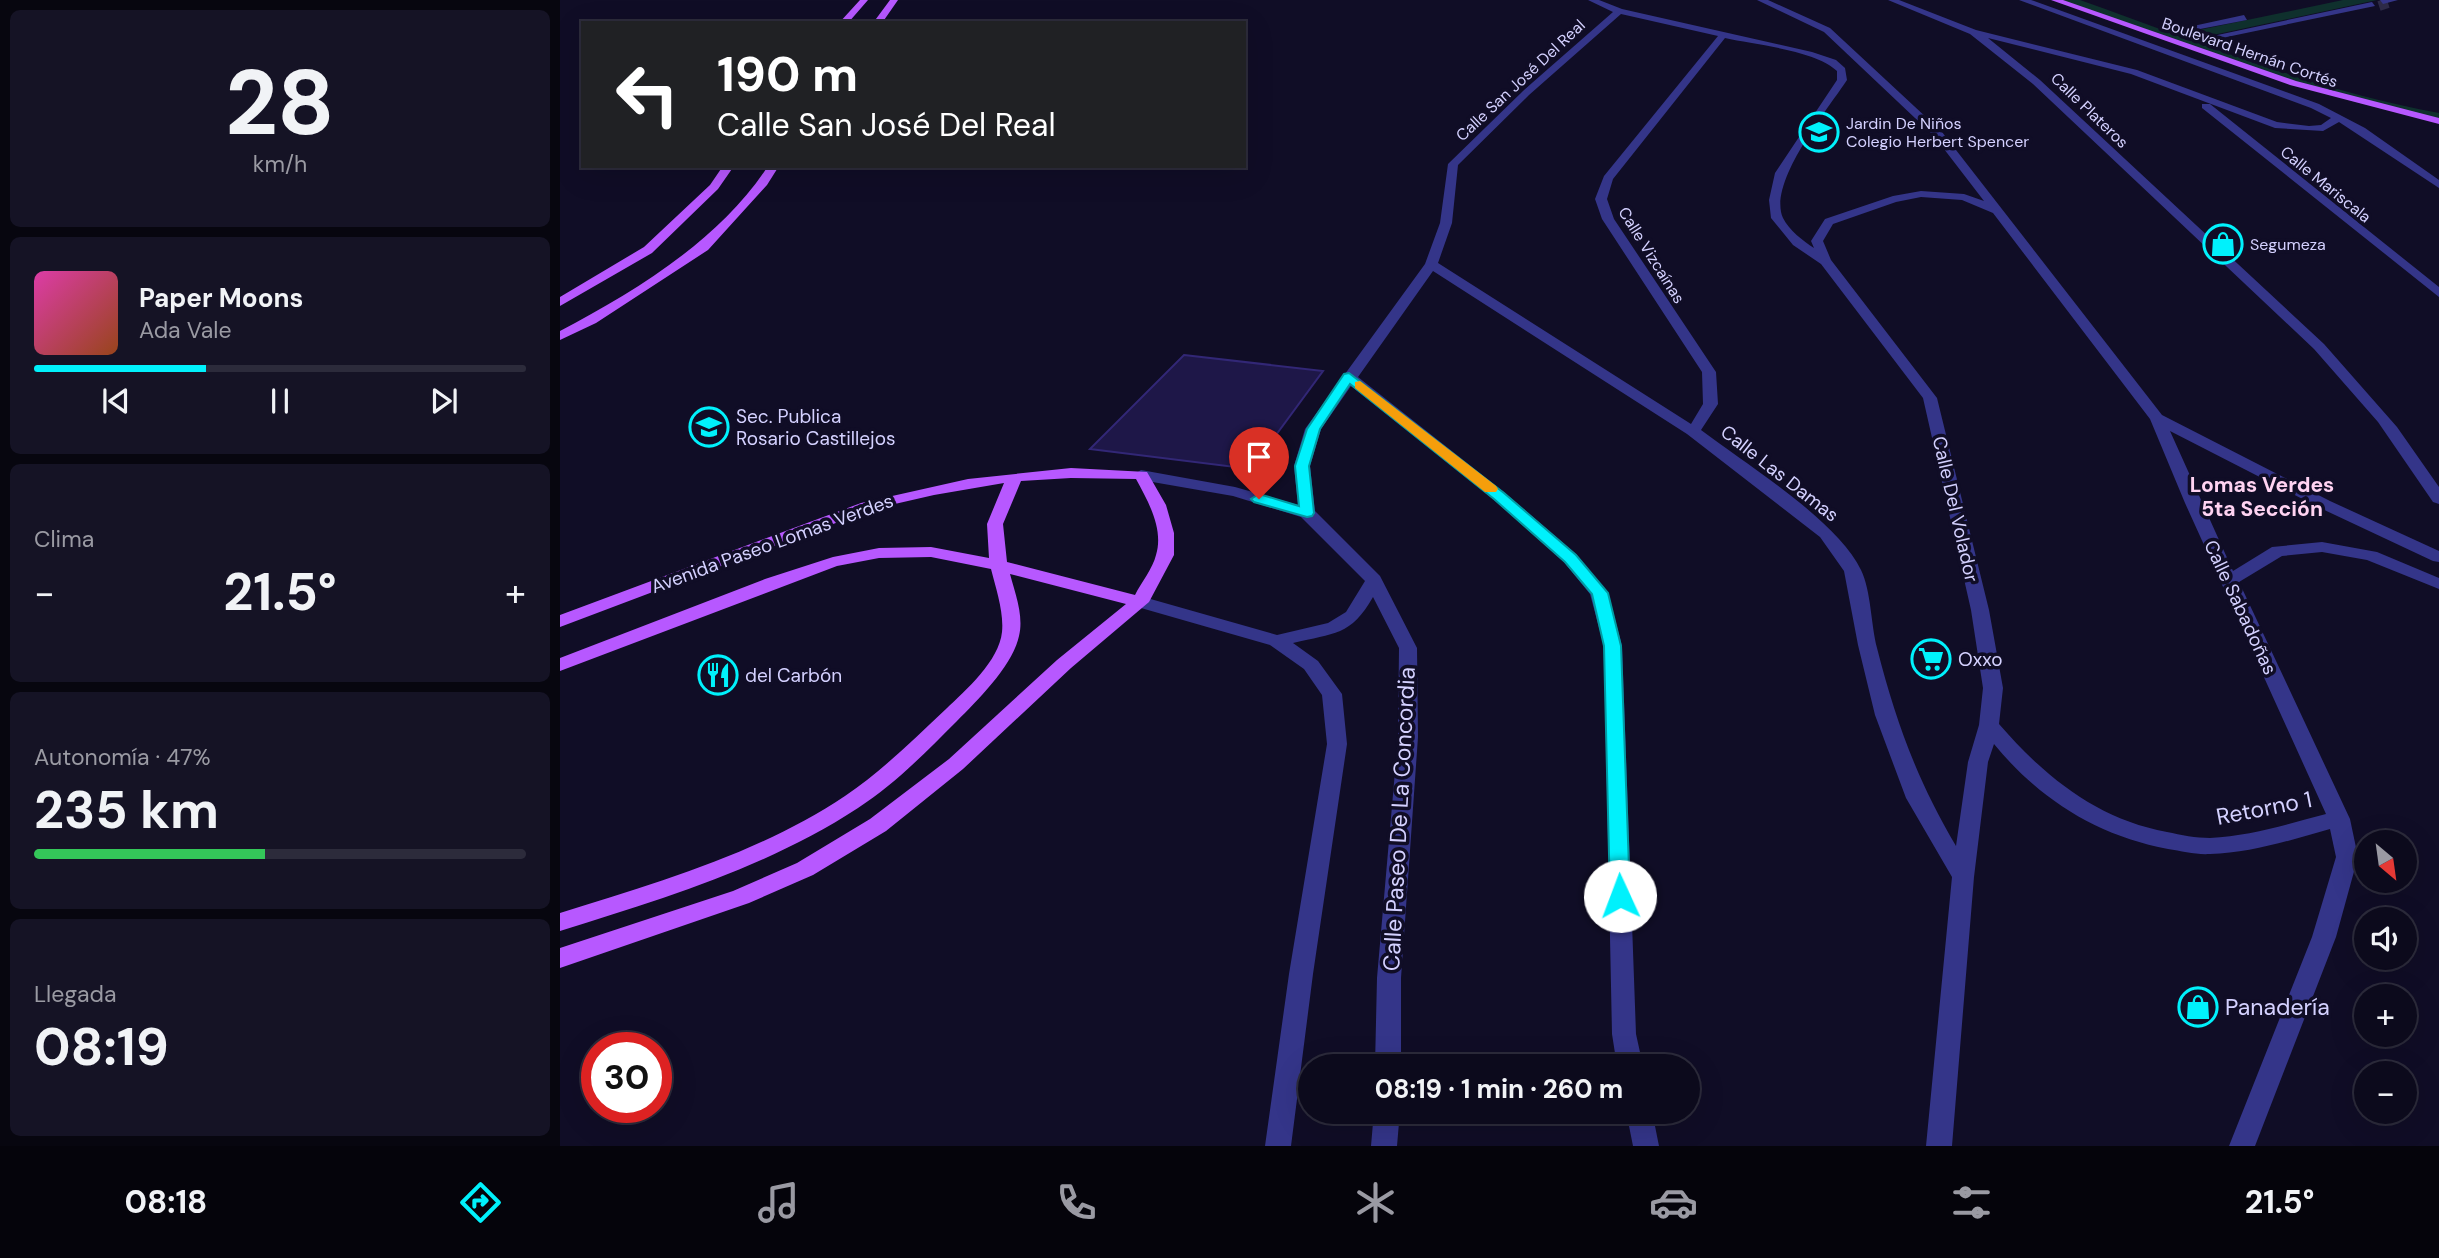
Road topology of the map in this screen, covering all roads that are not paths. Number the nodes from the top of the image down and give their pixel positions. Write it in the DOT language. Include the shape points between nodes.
graph roads {
  1 [pos="863,0"];
  2 [pos="894,0"];
  3 [pos="1592,0"];
  4 [pos="1761,0"];
  5 [pos="1892,0"];
  6 [pos="2023,0"];
  7 [pos="2055,0"];
  8 [pos="2086,0"];
  9 [pos="2385,3"];
  10 [pos="2319,4"];
  11 [pos="2342,10"];
  12 [pos="1619,11"];
  13 [pos="2253,16"];
  14 [pos="845,21"];
  15 [pos="878,21"];
  16 [pos="1973,32"];
  17 [pos="2174,32"];
  18 [pos="1723,35"];
  19 [pos="2198,40"];
  20 [pos="1812,43"];
  21 [pos="1776,46"];
  22 [pos="2195,97"];
  23 [pos="2439,109"];
  24 [pos="2339,118"];
  25 [pos="2439,121"];
  26 [pos="728,168"];
  27 [pos="773,168"];
  28 [pos="2439,172"];
  29 [pos="2423,174"];
  30 [pos="2439,185"];
  31 [pos="1999,211"];
  32 [pos="1825,261"];
  33 [pos="1431,264"];
  34 [pos="2439,293"];
  35 [pos="560,302"];
  36 [pos="560,336"];
  37 [pos="1349,377"];
  38 [pos="2157,418"];
  39 [pos="1692,431"];
  40 [pos="1141,475"];
  41 [pos="1015,477"];
  42 [pos="2439,499"];
  43 [pos="1307,513"];
  44 [pos="2439,557"];
  45 [pos="997,565"];
  46 [pos="1374,580"];
  47 [pos="2230,580"];
  48 [pos="2439,584"];
  49 [pos="1140,602"];
  50 [pos="560,621"];
  51 [pos="1277,641"];
  52 [pos="560,665"];
  53 [pos="1989,725"];
  54 [pos="2339,819"];
  55 [pos="1963,877"];
  56 [pos="560,922"];
  57 [pos="560,958"];
  58 [pos="1388,1054"];
  59 [pos="1628,1054"];
  60 [pos="1386,1124"];
  61 [pos="1389,1124"];
  62 [pos="1642,1124"];
  63 [pos="1278,1146"];
  64 [pos="1384,1146"];
  65 [pos="1394,1146"];
  66 [pos="1646,1146"];
  67 [pos="1939,1146"];
  68 [pos="2242,1146"];
  1 -- 14 [label="main road"];
  2 -- 15 [label="main road"];
  3 -- 12 [label="street, Calle San José Del Real"];
  4 -- 31 [label="street, Calle Sabadoñas" via="1824,35 1938,134"];
  5 -- 16 [label="street"];
  6 -- 24 [label="street"];
  7 -- 25 [label="main road, Boulevard Hernán Cortés" via="2300,87"];
  8 -- 17 [label="main road, Boulevard Hernán Cortés"];
  9 -- 11 [label="street"];
  10 -- 11 [label="street"];
  11 -- 19 [label="street"];
  12 -- 18 [label="street, Calle San José Del Real"];
  12 -- 33 [label="street, Calle San José Del Real" via="1453,164 1446,223"];
  13 -- 17 [label="street"];
  16 -- 22 [label="street, Calle Plateros" via="2134,72"];
  16 -- 42 [label="street, Calle Plateros" via="2050,92 2321,350 2375,408"];
  17 -- 19 [label="main road, Boulevard Hernán Cortés"];
  18 -- 21 [label="street, Calle Del Volador"];
  18 -- 39 [label="street, Calle Vizcaínas" via="1608,178 1601,199 1608,219 1709,372 1713,398 1708,415"];
  19 -- 23 [label="main road, Boulevard Hernán Cortés" via="2358,92"];
  20 -- 21 [label="street"];
  21 -- 32 [label="street, Calle Del Volador" via="1833,62 1842,69 1842,80 1781,173 1775,200 1777,218 1797,242"];
  22 -- 24 [label="street, Calle Plateros" via="2295,129 2323,128"];
  22 -- 34 [label="street, Calle Mariscala"];
  24 -- 29 [label="street"];
  26 -- 35 [label="main road" via="648,250"];
  27 -- 36 [label="main road" via="704,247"];
  28 -- 29 [label="street"];
  29 -- 30 [label="street"];
  31 -- 32 [label="street" via="1964,197 1921,194 1893,199 1829,222 1818,241"];
  31 -- 38 [label="street, Calle Sabadoñas"];
  32 -- 53 [label="street, Calle Del Volador" via="1930,398 1980,610 1993,688"];
  33 -- 37 [label="street, Calle San José Del Real"];
  33 -- 39 [label="street, Calle Las Damas"];
  37 -- 43 [label="street, Calle San José Del Real" via="1314,429 1302,466"];
  37 -- 59 [label="street" via="1499,496 1570,558 1600,593 1613,646"];
  38 -- 44 [label="street"];
  38 -- 47 [label="street, Calle Sabadoñas"];
  39 -- 55 [label="street, Calle Las Damas" via="1826,533 1853,571 1885,715 1917,798"];
  40 -- 41 [label="main road, Avenida Paseo Lomas Verdes"];
  40 -- 43 [label="street, Avenida Paseo Lomas Verdes" via="1235,492"];
  40 -- 49 [label="main road" via="1158,505 1166,533 1165,555"];
  41 -- 45 [label="main road" via="997,516"];
  41 -- 50 [label="main road, Avenida Paseo Lomas Verdes" via="867,506"];
  43 -- 46 [label="street, Avenida Paseo Lomas Verdes"];
  45 -- 49 [label="main road, Avenida Paseo Lomas Verdes"];
  45 -- 52 [label="main road, Avenida Paseo Lomas Verdes" via="931,552 879,553 833,562"];
  45 -- 56 [label="main road" via="1009,606 1011,638 977,690 852,802 787,839 713,871"];
  46 -- 51 [label="street" via="1353,616 1334,627"];
  46 -- 58 [label="street, Calle Paseo De La Concordia" via="1408,648 1408,737"];
  47 -- 48 [label="street" via="2278,551 2322,547 2371,556"];
  47 -- 54 [label="street, Calle Sabadoñas"];
  49 -- 51 [label="street, Avenida Paseo Lomas Verdes"];
  49 -- 57 [label="main road" via="1063,664 956,764 878,825 805,869 741,897"];
  51 -- 63 [label="street" via="1311,665 1332,694 1337,744"];
  53 -- 54 [label="street, Retorno 1" via="2050,789 2090,817 2145,838 2207,846 2262,839"];
  53 -- 55 [label="street, Calle Del Volador" via="1978,762"];
  54 -- 68 [label="street, Calle Sabadoñas" via="2347,857 2324,937"];
  55 -- 67 [label="street, Calle Del Volador"];
  60 -- 64 [label="street"];
  61 -- 65 [label="street"];
  62 -- 66 [label="street"];
}
